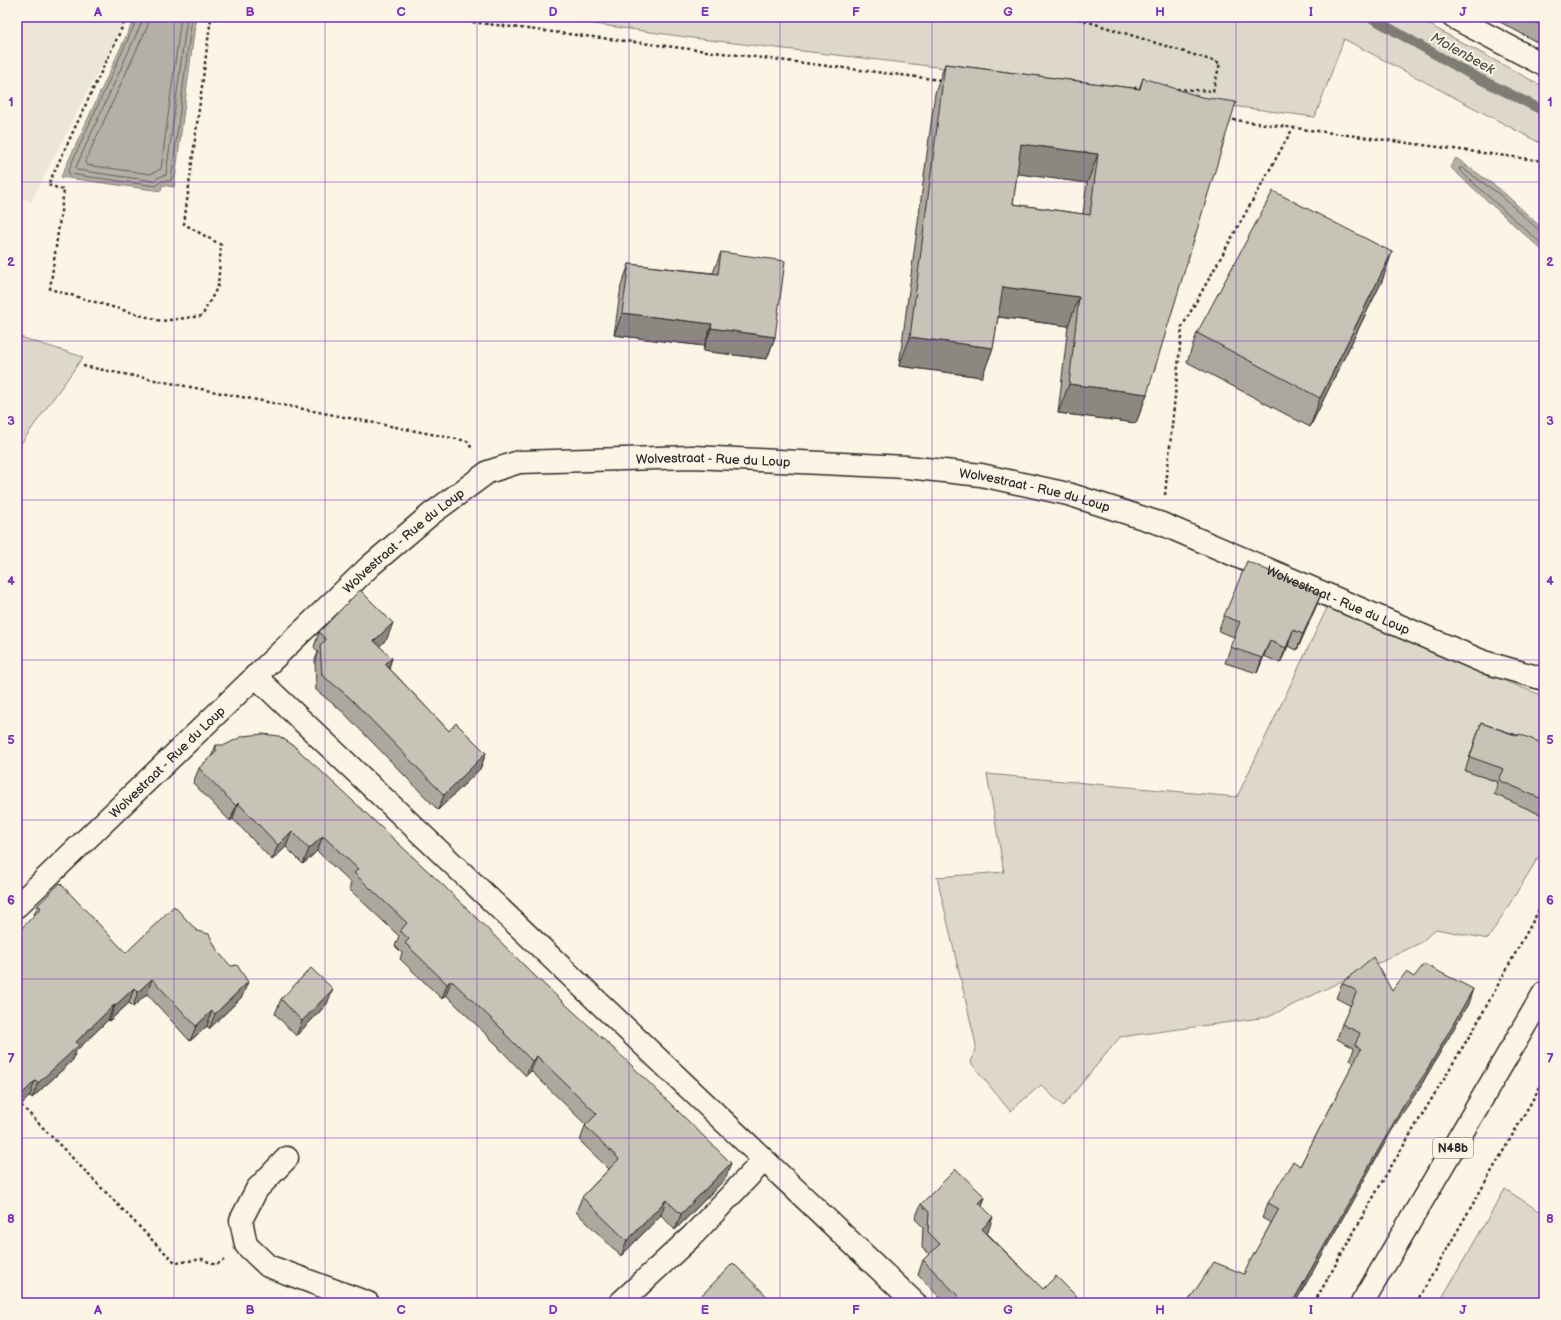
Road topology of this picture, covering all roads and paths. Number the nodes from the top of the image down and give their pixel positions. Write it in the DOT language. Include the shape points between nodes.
graph roads {
  1 [pos="127,17"];
  2 [pos="211,17"];
  3 [pos="431,17"];
  4 [pos="1073,17"];
  5 [pos="1453,17"];
  6 [pos="1544,65"];
  7 [pos="944,81"];
  8 [pos="1126,88"];
  9 [pos="1142,88"];
  10 [pos="1173,89"];
  11 [pos="1223,118"];
  12 [pos="1293,128"];
  13 [pos="1544,161"];
  14 [pos="83,366"];
  15 [pos="488,472"];
  16 [pos="1162,524"];
  17 [pos="255,676"];
  18 [pos="1544,679"];
  19 [pos="1544,901"];
  20 [pos="17,906"];
  21 [pos="1544,993"];
  22 [pos="1544,1080"];
  23 [pos="17,1101"];
  24 [pos="287,1158"];
  25 [pos="764,1160"];
  26 [pos="246,1245"];
  27 [pos="368,1303"];
  28 [pos="620,1303"];
  29 [pos="915,1303"];
  30 [pos="1314,1303"];
  31 [pos="1362,1303"];
  32 [pos="1416,1303"];
  1 -- 2 [label="path" via="48,185 64,190 50,289 161,321 202,316 218,286 221,245 184,224"];
  3 -- 7 [label="path"];
  4 -- 10 [label="path" via="1220,63 1213,91"];
  5 -- 6 [label="street"];
  8 -- 9 [label="path"];
  11 -- 12 [label="path"];
  12 -- 13 [label="path"];
  12 -- 16 [label="path" via="1182,327"];
  14 -- 15 [label="path" via="467,441"];
  15 -- 16 [label="street, Wolvestraat - Rue du Loup" via="520,462 692,457 908,467 981,475 1068,494"];
  15 -- 17 [label="street, Wolvestraat - Rue du Loup" via="431,514 370,566"];
  16 -- 18 [label="street, Wolvestraat - Rue du Loup" via="1484,662"];
  17 -- 20 [label="street, Wolvestraat - Rue du Loup"];
  17 -- 25 [label="street"];
  19 -- 30 [label="path" via="1476,1025 1386,1175"];
  21 -- 31 [label="street, N48b"];
  22 -- 32 [label="path"];
  23 -- 26 [label="path" via="176,1262 202,1259 216,1265"];
  24 -- 26 [label="street" via="257,1189 241,1220"];
  25 -- 28 [label="street" via="692,1236"];
  25 -- 29 [label="street"];
  26 -- 27 [label="street" via="268,1266"];
}
